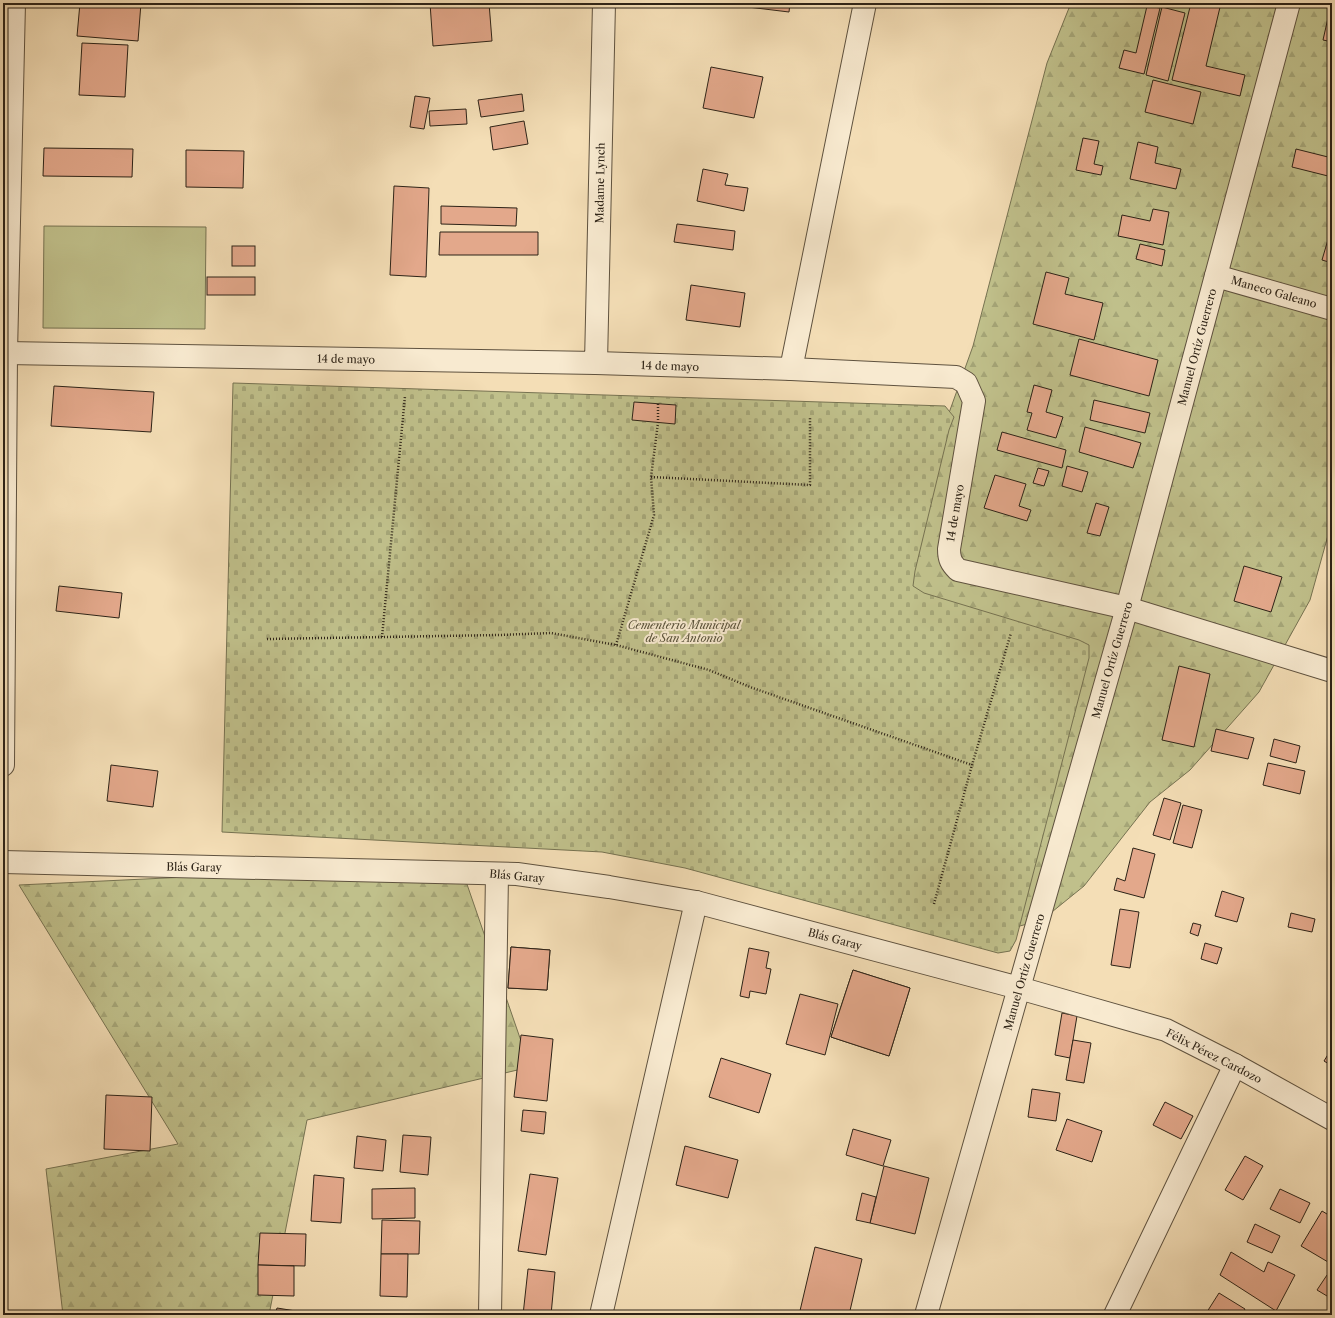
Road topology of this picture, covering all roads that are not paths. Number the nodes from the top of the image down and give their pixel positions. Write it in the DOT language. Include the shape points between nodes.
graph roads {
  1 [pos="14,3"];
  2 [pos="604,3"];
  3 [pos="865,3"];
  4 [pos="1289,3"];
  5 [pos="1216,276"];
  6 [pos="1332,309"];
  7 [pos="5,353"];
  8 [pos="596,363"];
  9 [pos="791,369"];
  10 [pos="1127,608"];
  11 [pos="1332,671"];
  12 [pos="3,765"];
  13 [pos="3,862"];
  14 [pos="497,874"];
  15 [pos="696,902"];
  16 [pos="1019,988"];
  17 [pos="1235,1065"];
  18 [pos="1332,1120"];
  19 [pos="490,1315"];
  20 [pos="601,1315"];
  21 [pos="926,1315"];
  22 [pos="1115,1315"];
  1 -- 7 [label="street"];
  2 -- 8 [label="street, Madame Lynch"];
  3 -- 9 [label="street"];
  4 -- 5 [label="street, Manuel Ortíz Guerrero"];
  5 -- 6 [label="street, Maneco Galeano"];
  5 -- 10 [label="street, Manuel Ortíz Guerrero"];
  7 -- 8 [label="street, 14 de mayo"];
  7 -- 12 [label="street"];
  8 -- 9 [label="street, 14 de mayo"];
  9 -- 10 [label="street, 14 de mayo" via="956,377 966,383 974,401 949,549 952,564 958,570"];
  10 -- 11 [label="street, 14 de mayo"];
  10 -- 16 [label="street, Manuel Ortíz Guerrero"];
  13 -- 14 [label="street, Blás Garay"];
  14 -- 15 [label="street, Blás Garay" via="517,874"];
  14 -- 19 [label="street"];
  15 -- 16 [label="street, Blás Garay"];
  15 -- 20 [label="street"];
  16 -- 17 [label="street, Félix Pérez Cardozo" via="1166,1030"];
  16 -- 21 [label="street, Manuel Ortíz Guerrero"];
  17 -- 18 [label="street, Félix Pérez Cardozo"];
  17 -- 22 [label="street"];
}
